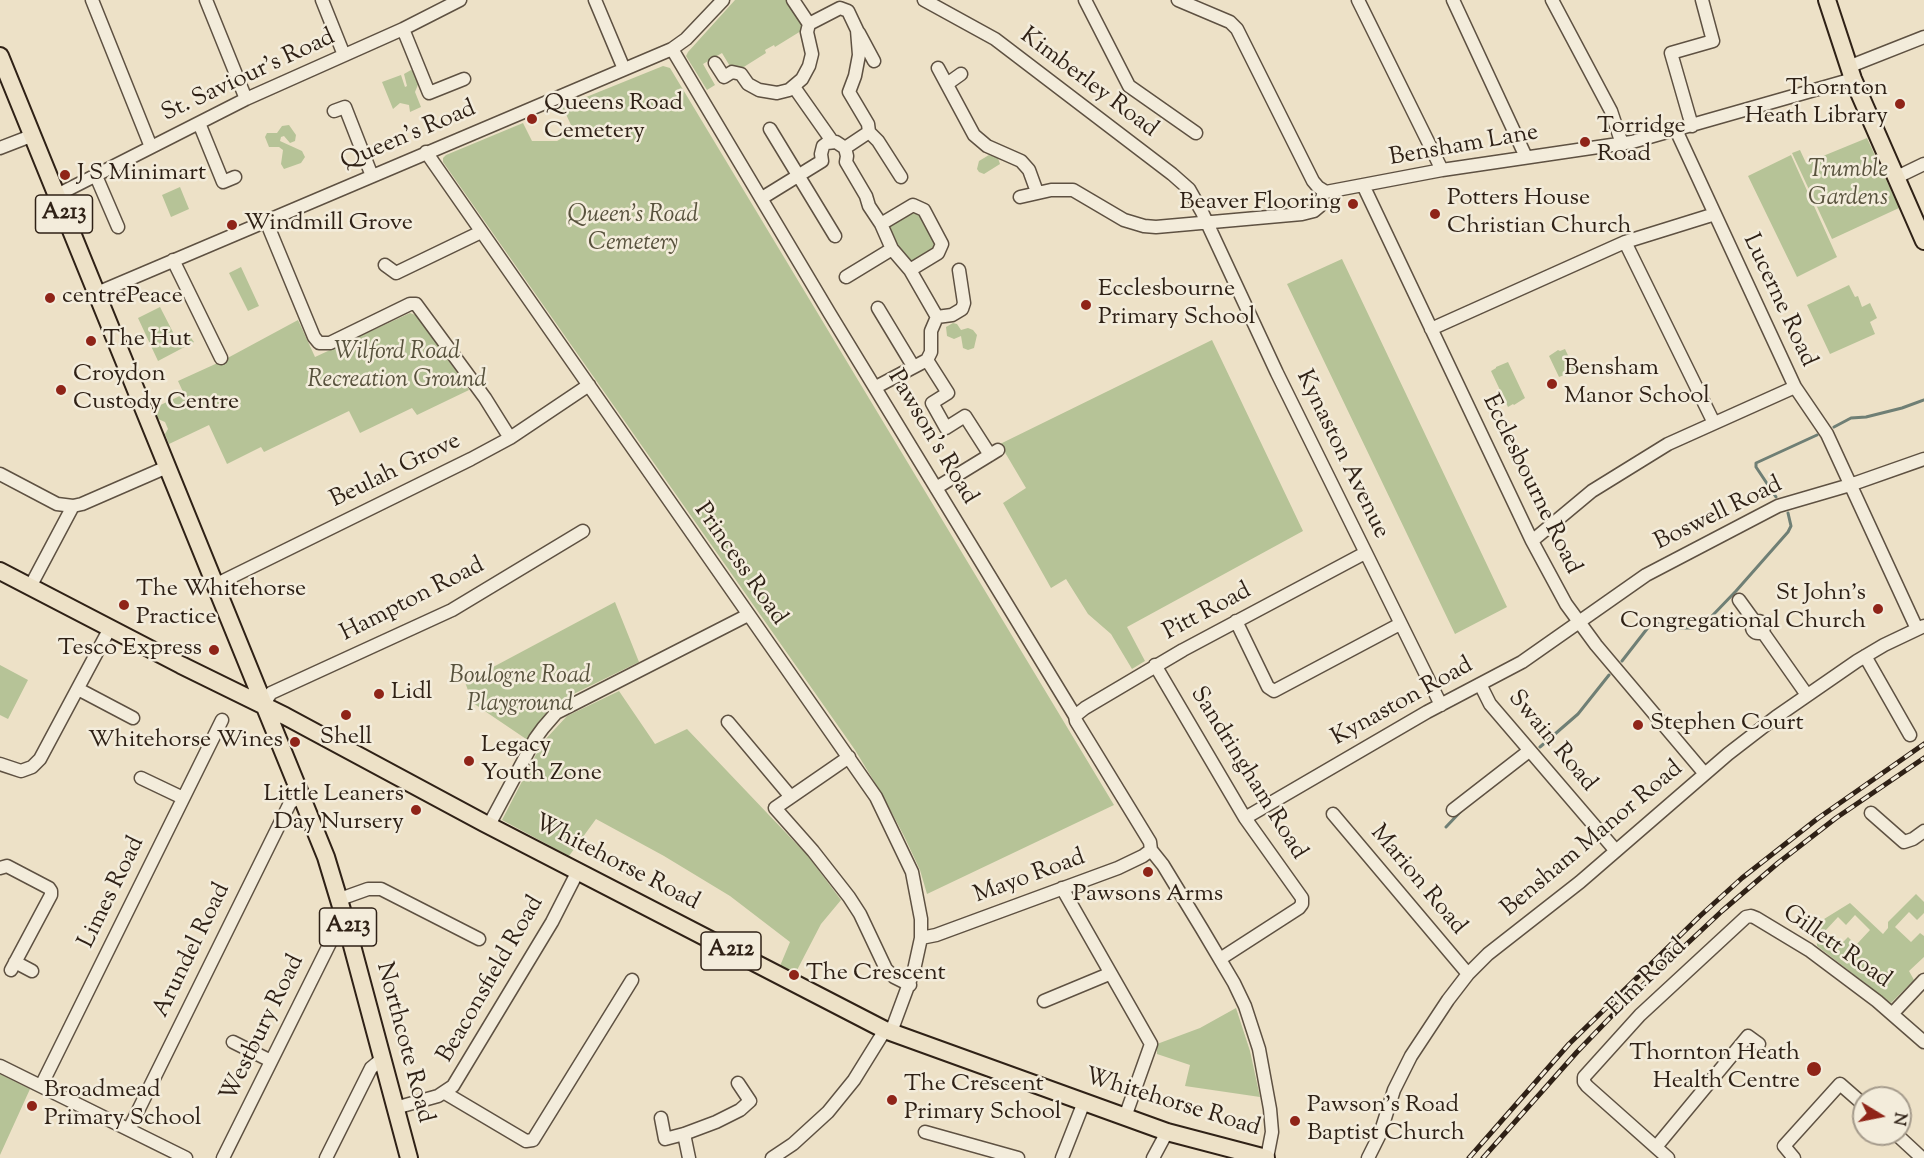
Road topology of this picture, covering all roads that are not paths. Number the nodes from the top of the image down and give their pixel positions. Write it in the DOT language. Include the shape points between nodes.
graph roads {
  1 [pos="92,0"];
  2 [pos="206,0"];
  3 [pos="322,0"];
  4 [pos="460,0"];
  5 [pos="595,0"];
  6 [pos="723,0"];
  7 [pos="793,0"];
  8 [pos="924,0"];
  9 [pos="1086,0"];
  10 [pos="1178,0"];
  11 [pos="1358,0"];
  12 [pos="1453,0"];
  13 [pos="1552,0"];
  14 [pos="1702,0"];
  15 [pos="1827,0"];
  16 [pos="809,24"];
  17 [pos="403,29"];
  18 [pos="857,30"];
  19 [pos="1924,37"];
  20 [pos="672,49"];
  21 [pos="344,55"];
  22 [pos="0,56"];
  23 [pos="874,61"];
  24 [pos="715,63"];
  25 [pos="938,68"];
  26 [pos="624,69"];
  27 [pos="1851,73"];
  28 [pos="961,74"];
  29 [pos="464,79"];
  30 [pos="947,84"];
  31 [pos="794,87"];
  32 [pos="246,99"];
  33 [pos="334,111"];
  34 [pos="199,123"];
  35 [pos="1692,126"];
  36 [pos="770,129"];
  37 [pos="1676,130"];
  38 [pos="869,132"];
  39 [pos="1196,133"];
  40 [pos="31,136"];
  41 [pos="832,141"];
  42 [pos="1622,144"];
  43 [pos="151,147"];
  44 [pos="0,148"];
  45 [pos="845,148"];
  46 [pos="426,152"];
  47 [pos="1526,156"];
  48 [pos="1924,164"];
  49 [pos="1442,170"];
  50 [pos="96,176"];
  51 [pos="372,176"];
  52 [pos="800,176"];
  53 [pos="235,177"];
  54 [pos="901,177"];
  55 [pos="1895,178"];
  56 [pos="1363,186"];
  57 [pos="1324,191"];
  58 [pos="1037,192"];
  59 [pos="57,195"];
  60 [pos="1020,196"];
  61 [pos="762,198"];
  62 [pos="1715,214"];
  63 [pos="266,221"];
  64 [pos="1207,223"];
  65 [pos="881,224"];
  66 [pos="118,227"];
  67 [pos="481,232"];
  68 [pos="835,236"];
  69 [pos="1924,241"];
  70 [pos="1625,242"];
  71 [pos="892,249"];
  72 [pos="173,260"];
  73 [pos="385,265"];
  74 [pos="910,270"];
  75 [pos="959,270"];
  76 [pos="846,277"];
  77 [pos="97,293"];
  78 [pos="878,308"];
  79 [pos="937,317"];
  80 [pos="1431,329"];
  81 [pos="221,357"];
  82 [pos="927,360"];
  83 [pos="913,366"];
  84 [pos="589,385"];
  85 [pos="876,387"];
  86 [pos="1795,387"];
  87 [pos="1714,423"];
  88 [pos="510,438"];
  89 [pos="1924,459"];
  90 [pos="167,467"];
  91 [pos="0,474"];
  92 [pos="1850,484"];
  93 [pos="936,488"];
  94 [pos="73,506"];
  95 [pos="583,531"];
  96 [pos="1532,541"];
  97 [pos="1365,553"];
  98 [pos="0,571"];
  99 [pos="215,585"];
  100 [pos="30,587"];
  101 [pos="1739,600"];
  102 [pos="748,615"];
  103 [pos="1236,621"];
  104 [pos="1579,622"];
  105 [pos="1400,624"];
  106 [pos="1920,627"];
  107 [pos="111,628"];
  108 [pos="1865,656"];
  109 [pos="1155,665"];
  110 [pos="1480,684"];
  111 [pos="78,689"];
  112 [pos="1808,695"];
  113 [pos="263,705"];
  114 [pos="1441,705"];
  115 [pos="1075,716"];
  116 [pos="133,718"];
  117 [pos="222,720"];
  118 [pos="294,721"];
  119 [pos="729,722"];
  120 [pos="275,735"];
  121 [pos="1910,735"];
  122 [pos="1529,751"];
  123 [pos="849,757"];
  124 [pos="0,764"];
  125 [pos="1705,774"];
  126 [pos="141,778"];
  127 [pos="301,796"];
  128 [pos="790,797"];
  129 [pos="183,798"];
  130 [pos="1453,810"];
  131 [pos="1871,813"];
  132 [pos="1333,814"];
  133 [pos="1245,818"];
  134 [pos="489,825"];
  135 [pos="1924,831"];
  136 [pos="1151,850"];
  137 [pos="1616,851"];
  138 [pos="0,868"];
  139 [pos="578,871"];
  140 [pos="1062,888"];
  141 [pos="340,899"];
  142 [pos="1749,916"];
  143 [pos="346,923"];
  144 [pos="921,938"];
  145 [pos="480,939"];
  146 [pos="1220,959"];
  147 [pos="32,971"];
  148 [pos="1109,974"];
  149 [pos="1468,974"];
  150 [pos="632,980"];
  151 [pos="1924,980"];
  152 [pos="909,985"];
  153 [pos="1049,996"];
  154 [pos="1892,1014"];
  155 [pos="888,1031"];
  156 [pos="233,1042"];
  157 [pos="1924,1042"];
  158 [pos="1759,1044"];
  159 [pos="382,1059"];
  160 [pos="272,1061"];
  161 [pos="0,1066"];
  162 [pos="738,1083"];
  163 [pos="41,1086"];
  164 [pos="445,1093"];
  165 [pos="1852,1095"];
  166 [pos="1084,1102"];
  167 [pos="395,1108"];
  168 [pos="1125,1117"];
  169 [pos="661,1118"];
  170 [pos="129,1129"];
  171 [pos="925,1132"];
  172 [pos="1167,1132"];
  173 [pos="684,1134"];
  174 [pos="1909,1146"];
  175 [pos="1656,1147"];
  176 [pos="186,1158"];
  177 [pos="223,1158"];
  178 [pos="326,1158"];
  179 [pos="409,1158"];
  180 [pos="689,1158"];
  181 [pos="772,1158"];
  182 [pos="1018,1158"];
  183 [pos="1062,1158"];
  184 [pos="1153,1158"];
  185 [pos="1266,1158"];
  186 [pos="1368,1158"];
  187 [pos="1668,1158"];
  188 [pos="1794,1158"];
  189 [pos="1922,1158"];
  1 -- 43 [label="street"];
  2 -- 32 [label="street"];
  3 -- 21 [label="street"];
  4 -- 17 [label="street, St. Saviour's Road"];
  5 -- 26 [label="street"];
  6 -- 20 [label="street, Queen's Road"];
  7 -- 16 [label="street"];
  8 -- 64 [label="street, Kimberley Road" via="994,39 1172,174 1189,189"];
  9 -- 39 [label="street" via="1129,86"];
  10 -- 57 [label="street" via="1230,22 1237,29 1313,181"];
  11 -- 49 [label="street"];
  12 -- 47 [label="street"];
  13 -- 42 [label="street" via="1611,111"];
  14 -- 35 [label="street" via="1713,41 1671,53"];
  15 -- 27 [label="main road"];
  16 -- 18 [label="street" via="843,8"];
  16 -- 31 [label="street" via="811,60 807,73"];
  17 -- 21 [label="street, St. Saviour's Road"];
  17 -- 29 [label="street" via="429,93"];
  18 -- 23 [label="street"];
  18 -- 38 [label="street" via="859,55 849,92"];
  19 -- 27 [label="street, Bensham Lane"];
  20 -- 26 [label="street, Queen's Road"];
  20 -- 61 [label="street, Pawson's Road"];
  21 -- 32 [label="street, St. Saviour's Road"];
  22 -- 40 [label="main road, A213"];
  24 -- 31 [label="street" via="724,77 732,72 741,74 759,90 777,93"];
  25 -- 30 [label="street"];
  26 -- 46 [label="street, Queen's Road"];
  27 -- 35 [label="street, Bensham Lane"];
  27 -- 55 [label="main road"];
  28 -- 30 [label="street"];
  30 -- 58 [label="street" via="974,135 987,146 1021,161"];
  31 -- 41 [label="street"];
  32 -- 34 [label="street, St. Saviour's Road"];
  33 -- 51 [label="street" via="345,106"];
  34 -- 43 [label="street, St. Saviour's Road"];
  34 -- 53 [label="street" via="223,182"];
  35 -- 37 [label="street, Bensham Lane"];
  36 -- 52 [label="street"];
  37 -- 42 [label="street, Bensham Lane"];
  37 -- 62 [label="street, Lucerne Road"];
  38 -- 45 [label="street"];
  38 -- 54 [label="street"];
  40 -- 44 [label="street"];
  40 -- 59 [label="main road, A213"];
  41 -- 45 [label="street"];
  41 -- 52 [label="street" via="824,146 822,161"];
  42 -- 47 [label="street, Bensham Lane"];
  43 -- 50 [label="street, St. Saviour's Road"];
  45 -- 65 [label="street" via="846,162"];
  46 -- 51 [label="street, Queen's Road"];
  46 -- 67 [label="street, Princess Road"];
  47 -- 49 [label="street, Bensham Lane"];
  48 -- 55 [label="street"];
  49 -- 56 [label="street, Bensham Lane"];
  50 -- 59 [label="street, St. Saviour's Road"];
  50 -- 66 [label="street"];
  51 -- 63 [label="street, Queen's Road"];
  52 -- 61 [label="street"];
  52 -- 68 [label="street"];
  55 -- 69 [label="main road"];
  56 -- 57 [label="street, Bensham Lane"];
  56 -- 80 [label="street, Ecclesbourne Road"];
  57 -- 64 [label="street" via="1320,206 1302,214"];
  58 -- 60 [label="street"];
  58 -- 64 [label="street" via="1076,190 1114,216 1143,226"];
  59 -- 77 [label="main road, A213"];
  61 -- 85 [label="street, Pawson's Road"];
  62 -- 70 [label="street"];
  62 -- 86 [label="street, Lucerne Road"];
  63 -- 72 [label="street, Queen's Road"];
  63 -- 88 [label="street" via="314,337 322,344 330,343 416,304"];
  64 -- 97 [label="street, Kynaston Avenue"];
  65 -- 71 [label="street"];
  65 -- 74 [label="street" via="910,205 924,210 942,246 938,253"];
  67 -- 73 [label="street" via="396,273"];
  67 -- 84 [label="street, Princess Road"];
  70 -- 80 [label="street"];
  70 -- 87 [label="street"];
  71 -- 74 [label="street"];
  71 -- 76 [label="street"];
  72 -- 77 [label="street, Queen's Road"];
  72 -- 81 [label="street"];
  74 -- 79 [label="street"];
  75 -- 79 [label="street" via="962,309"];
  77 -- 90 [label="main road, A213"];
  78 -- 83 [label="street"];
  79 -- 82 [label="street"];
  80 -- 96 [label="street, Ecclesbourne Road"];
  82 -- 83 [label="street"];
  82 -- 93 [label="street" via="948,393 932,403 946,428 965,416 994,453"];
  83 -- 85 [label="street"];
  84 -- 88 [label="street, Beulah Grove"];
  84 -- 102 [label="street, Princess Road"];
  85 -- 93 [label="street, Pawson's Road"];
  86 -- 87 [label="street"];
  86 -- 92 [label="street, Lucerne Road" via="1827,434"];
  87 -- 96 [label="street" via="1668,444 1592,490"];
  88 -- 99 [label="street, Beulah Grove"];
  89 -- 92 [label="street, Boswell Road"];
  90 -- 94 [label="street"];
  90 -- 99 [label="main road, A213"];
  91 -- 94 [label="street" via="57,504"];
  92 -- 104 [label="street, Boswell Road" via="1768,511 1646,575"];
  92 -- 106 [label="street, Lucerne Road"];
  93 -- 115 [label="street, Pawson's Road"];
  94 -- 100 [label="street"];
  95 -- 113 [label="street, Hampton Road" via="452,610 272,693"];
  96 -- 104 [label="street, Ecclesbourne Road"];
  97 -- 103 [label="street, Pitt Road"];
  97 -- 105 [label="street, Kynaston Avenue"];
  98 -- 100 [label="main road, Whitehorse Road / A212"];
  99 -- 113 [label="main road, A213"];
  100 -- 107 [label="main road, Whitehorse Road / A212"];
  101 -- 112 [label="street"];
  102 -- 123 [label="street, Princess Road"];
  102 -- 134 [label="street" via="556,713 536,739"];
  103 -- 105 [label="street" via="1268,687 1274,691"];
  103 -- 109 [label="street, Pitt Road"];
  104 -- 110 [label="street, Kynaston Road" via="1528,658"];
  104 -- 125 [label="street, Ecclesbourne Road"];
  105 -- 114 [label="street, Kynaston Avenue"];
  106 -- 108 [label="street, Bensham Manor Road"];
  107 -- 111 [label="street"];
  107 -- 113 [label="main road, Whitehorse Road / A212"];
  108 -- 112 [label="street, Bensham Manor Road"];
  108 -- 121 [label="street"];
  109 -- 115 [label="street, Pitt Road"];
  109 -- 133 [label="street, Sandringham Road"];
  110 -- 114 [label="street, Kynaston Road"];
  110 -- 122 [label="street, Swain Road" via="1490,704"];
  111 -- 116 [label="street"];
  111 -- 124 [label="street" via="32,767 21,771"];
  112 -- 125 [label="street, Bensham Manor Road"];
  113 -- 118 [label="main road, Whitehorse Road / A212"];
  113 -- 120 [label="main road, Northcote Road / A213"];
  114 -- 133 [label="street, Kynaston Road"];
  115 -- 136 [label="street, Pawson's Road" via="1150,842"];
  117 -- 129 [label="street, Limes Road"];
  118 -- 120 [label="main road"];
  118 -- 134 [label="main road, Whitehorse Road / A212"];
  119 -- 128 [label="street"];
  120 -- 127 [label="main road, Northcote Road / A213"];
  122 -- 130 [label="street"];
  122 -- 137 [label="street, Swain Road"];
  123 -- 128 [label="street"];
  123 -- 144 [label="street, Princess Road" via="876,797 912,872"];
  125 -- 137 [label="street, Bensham Manor Road"];
  126 -- 129 [label="street"];
  127 -- 141 [label="main road, Northcote Road / A213"];
  127 -- 170 [label="street, Arundel Road" via="290,803"];
  128 -- 152 [label="street" via="775,808 849,897 890,973"];
  129 -- 163 [label="street, Limes Road"];
  131 -- 135 [label="street" via="1904,842"];
  132 -- 149 [label="street, Marion Road"];
  133 -- 146 [label="street, Sandringham Road" via="1302,898 1302,904"];
  134 -- 139 [label="main road, Whitehorse Road / A212"];
  136 -- 140 [label="street, Mayo Road" via="1131,862"];
  136 -- 146 [label="street, Pawson's Road"];
  137 -- 149 [label="street, Bensham Manor Road"];
  138 -- 147 [label="street" via="7,866 51,891 13,966"];
  139 -- 155 [label="main road, Whitehorse Road / A212"];
  139 -- 164 [label="street, Beaconsfield Road" via="552,922 453,1086"];
  140 -- 144 [label="street, Mayo Road"];
  140 -- 148 [label="street"];
  141 -- 143 [label="main road, Northcote Road / A213"];
  141 -- 145 [label="street" via="368,889 381,889"];
  142 -- 154 [label="street, Gillett Road" via="1809,950"];
  142 -- 175 [label="street, Elm Road" via="1640,1015 1586,1073 1587,1086"];
  143 -- 159 [label="main road, Northcote Road / A213"];
  143 -- 160 [label="street, Westbury Road" via="334,935"];
  144 -- 152 [label="street, Princess Road"];
  146 -- 185 [label="street" via="1245,1006 1259,1049 1272,1132"];
  148 -- 153 [label="street"];
  148 -- 168 [label="street" via="1151,1044"];
  149 -- 186 [label="street, Bensham Manor Road" via="1407,1064"];
  150 -- 164 [label="street" via="533,1140 526,1141"];
  151 -- 154 [label="street"];
  152 -- 155 [label="street, Princess Road"];
  154 -- 157 [label="street, Gillett Road"];
  155 -- 166 [label="main road, Whitehorse Road / A212"];
  155 -- 181 [label="street" via="828,1112"];
  156 -- 160 [label="street"];
  158 -- 175 [label="street" via="1748,1036"];
  159 -- 167 [label="main road, Northcote Road / A213"];
  159 -- 178 [label="street" via="371,1068"];
  160 -- 177 [label="street, Westbury Road"];
  161 -- 163 [label="street"];
  162 -- 173 [label="street" via="755,1098 734,1114"];
  163 -- 170 [label="street"];
  164 -- 167 [label="street, Beaconsfield Road"];
  165 -- 188 [label="street" via="1840,1084 1784,1146"];
  166 -- 168 [label="main road, Whitehorse Road / A212"];
  166 -- 183 [label="street"];
  167 -- 179 [label="main road, Northcote Road / A213"];
  168 -- 172 [label="main road, Whitehorse Road / A212"];
  169 -- 173 [label="street" via="660,1140"];
  170 -- 176 [label="street"];
  171 -- 182 [label="street"];
  172 -- 184 [label="street"];
  172 -- 185 [label="main road, Whitehorse Road / A212"];
  173 -- 180 [label="street"];
  174 -- 189 [label="street"];
  175 -- 187 [label="street"];
}
